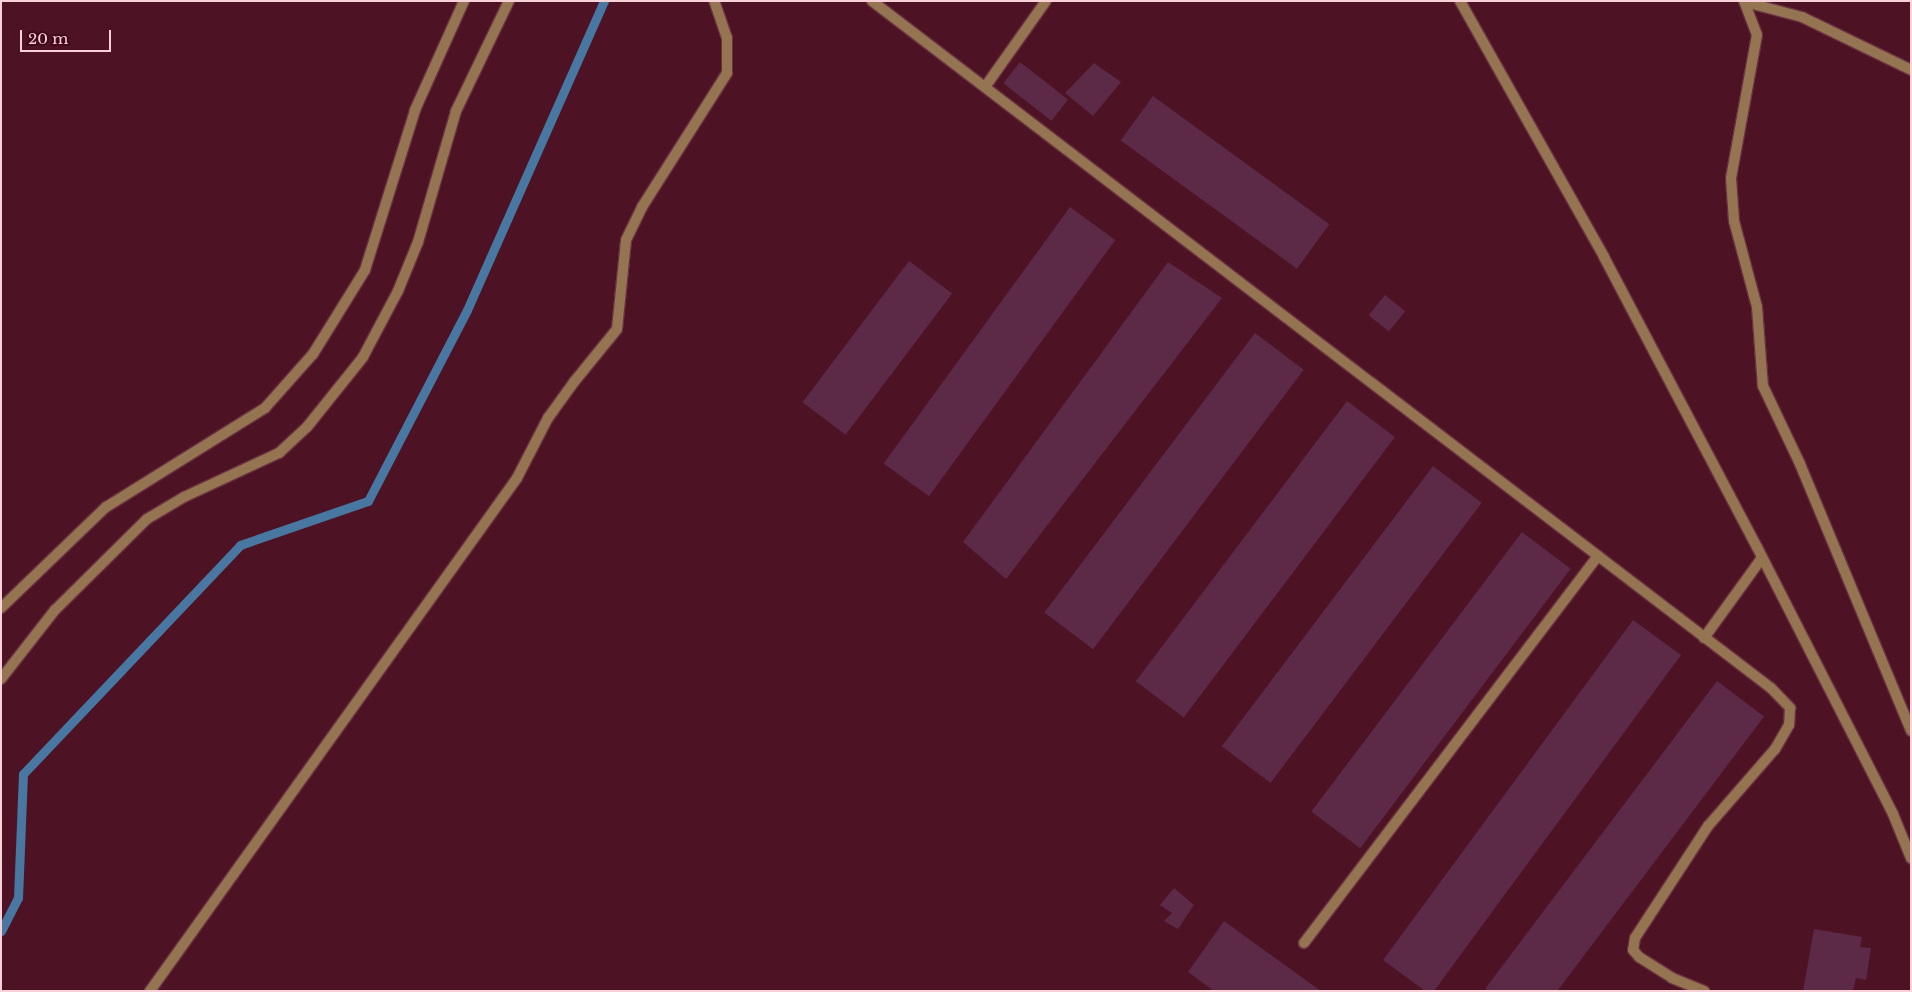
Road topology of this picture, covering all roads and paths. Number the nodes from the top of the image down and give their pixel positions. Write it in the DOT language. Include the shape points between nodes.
graph roads {
  1 [pos="464,1"];
  2 [pos="509,1"];
  3 [pos="714,1"];
  4 [pos="872,1"];
  5 [pos="1046,1"];
  6 [pos="1460,1"];
  7 [pos="1745,2"];
  8 [pos="1911,70"];
  9 [pos="985,87"];
  10 [pos="1598,556"];
  11 [pos="1762,558"];
  12 [pos="1,608"];
  13 [pos="1704,638"];
  14 [pos="1,678"];
  15 [pos="1911,731"];
  16 [pos="1911,858"];
  17 [pos="1304,943"];
  18 [pos="150,991"];
  19 [pos="1705,991"];
  1 -- 12 [label="street" via="415,110 365,270 313,354 265,408 106,507"];
  2 -- 14 [label="street" via="456,111 418,242 398,291 363,357 307,427 279,454 184,497 148,519 55,610"];
  3 -- 18 [label="street" via="727,38 728,73 642,207 626,240 616,329 564,396 517,478"];
  4 -- 9 [label="street"];
  5 -- 9 [label="street"];
  6 -- 11 [label="street" via="1604,257"];
  7 -- 8 [label="street" via="1802,18"];
  7 -- 15 [label="street" via="1757,35 1731,178 1734,221 1757,307 1763,386 1800,464"];
  9 -- 10 [label="street"];
  10 -- 13 [label="street"];
  10 -- 17 [label="street"];
  11 -- 13 [label="street"];
  11 -- 16 [label="street" via="1893,814"];
  13 -- 19 [label="street" via="1771,688 1790,708 1789,725 1776,750 1708,826 1635,938 1633,950 1639,957 1672,978"];
}
